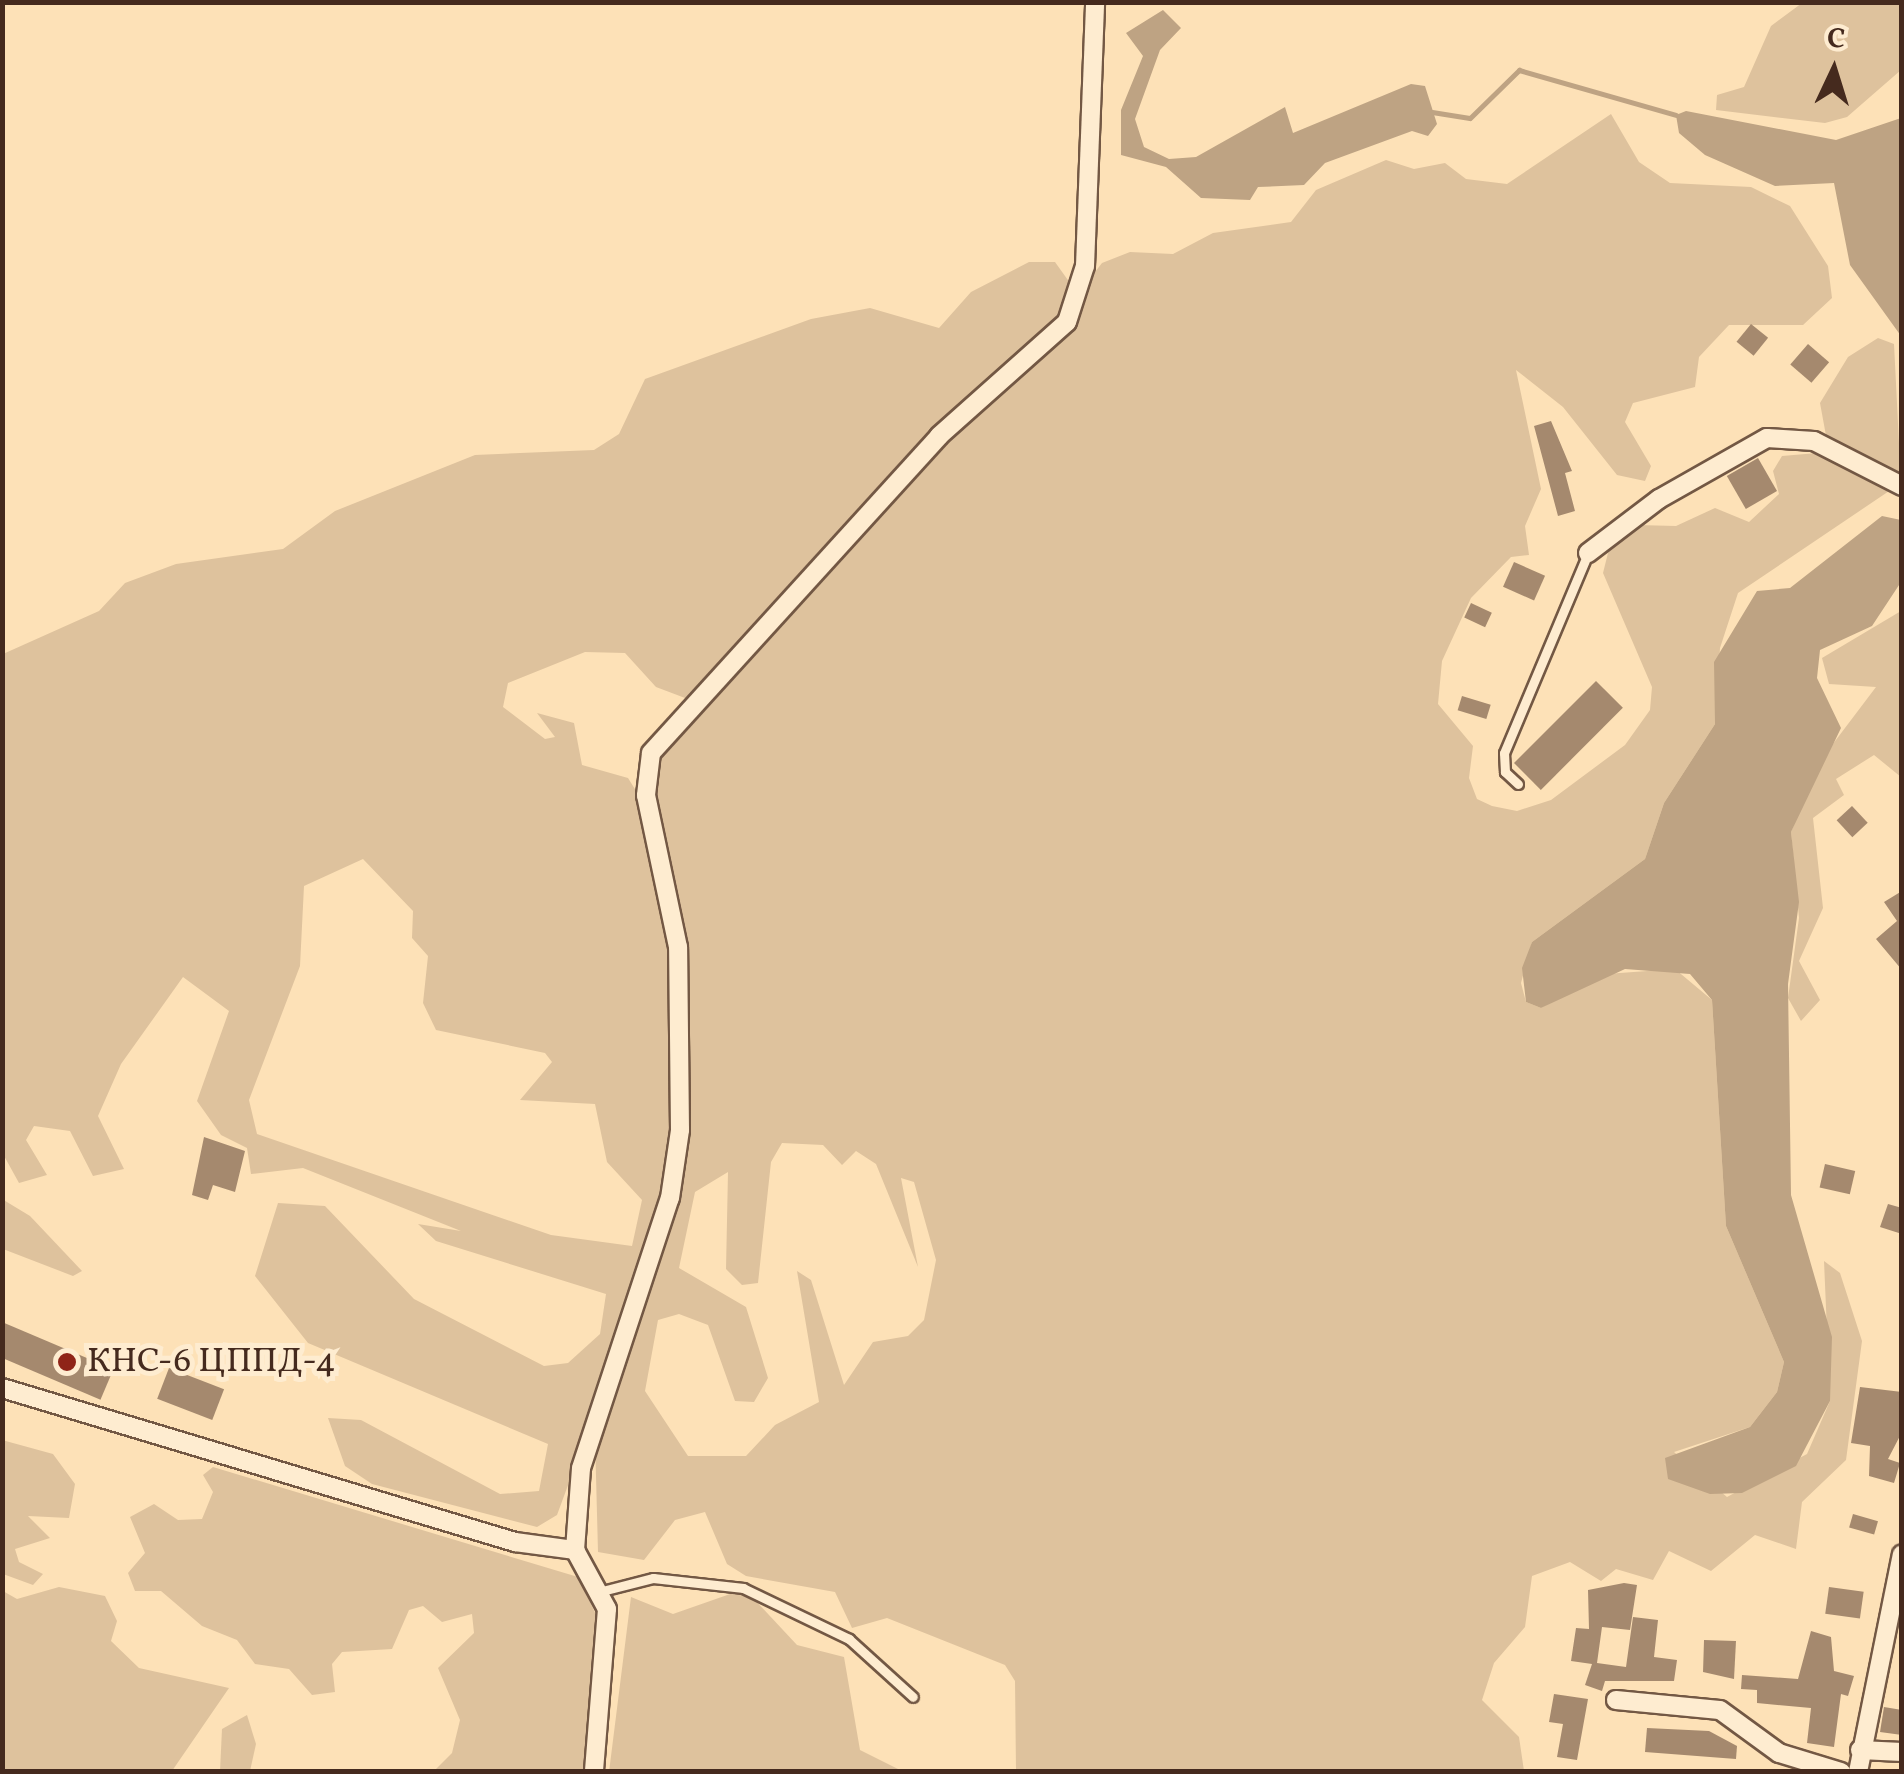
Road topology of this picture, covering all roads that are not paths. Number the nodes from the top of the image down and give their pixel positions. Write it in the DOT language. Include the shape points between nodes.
graph roads {
  1 [pos="1095,2"];
  2 [pos="1902,486"];
  3 [pos="1588,553"];
  4 [pos="1518,784"];
  5 [pos="2,1388"];
  6 [pos="575,1550"];
  7 [pos="1902,1554"];
  8 [pos="602,1590"];
  9 [pos="913,1697"];
  10 [pos="1616,1700"];
  11 [pos="1860,1750"];
  12 [pos="1902,1752"];
  13 [pos="594,1772"];
  14 [pos="1841,1772"];
  15 [pos="1858,1772"];
  1 -- 6 [label="street" via="1085,266 1067,322 939,436 798,602 727,662 652,753 646,795 678,947 680,1130 670,1198 581,1468"];
  2 -- 3 [label="street" via="1825,445 1768,438 1658,499"];
  3 -- 4 [label="lane" via="1504,753 1505,772"];
  5 -- 6 [label="street" via="497,1537 558,1554"];
  6 -- 8 [label="street"];
  7 -- 11 [label="street"];
  8 -- 9 [label="lane" via="653,1578 744,1588 849,1640"];
  8 -- 13 [label="street"];
  10 -- 14 [label="street" via="1720,1710 1778,1753"];
  11 -- 12 [label="street"];
  11 -- 15 [label="street"];
}
